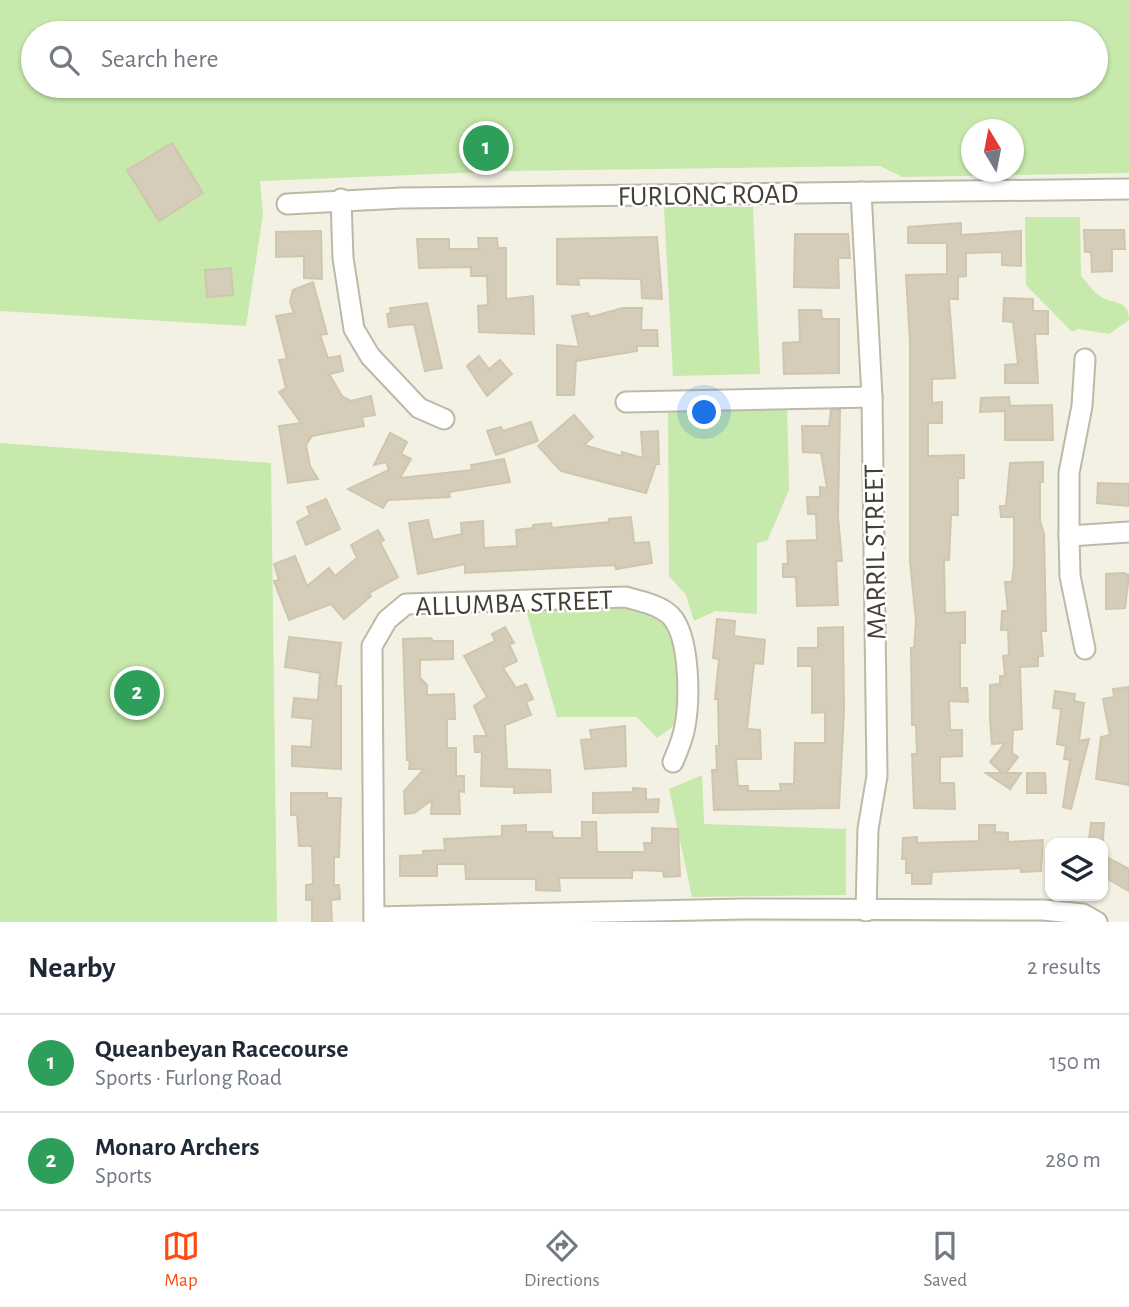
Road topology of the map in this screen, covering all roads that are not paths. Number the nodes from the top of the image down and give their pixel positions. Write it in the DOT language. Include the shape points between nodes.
graph roads {
  1 [pos="1129,189"];
  2 [pos="860,192"];
  3 [pos="341,199"];
  4 [pos="287,204"];
  5 [pos="1085,359"];
  6 [pos="872,397"];
  7 [pos="626,402"];
  8 [pos="444,419"];
  9 [pos="1129,532"];
  10 [pos="1069,536"];
  11 [pos="1085,649"];
  12 [pos="673,762"];
  13 [pos="866,911"];
  14 [pos="374,920"];
  15 [pos="1097,922"];
  1 -- 2 [label="street, FURLONG ROAD"];
  2 -- 3 [label="street, FURLONG ROAD"];
  2 -- 6 [label="street, MARRIL STREET"];
  3 -- 4 [label="street, FURLONG ROAD"];
  3 -- 8 [label="street" via="343,258 354,329 370,356 419,408"];
  5 -- 10 [label="street" via="1082,406 1069,473"];
  6 -- 7 [label="street"];
  6 -- 13 [label="street, MARRIL STREET" via="877,776 868,829"];
  9 -- 10 [label="street"];
  10 -- 11 [label="street" via="1070,576"];
  12 -- 14 [label="street, ALLUMBA STREET" via="684,732 683,637 672,617 658,606 626,597 406,604 387,620 372,646"];
  13 -- 14 [label="street" via="744,909"];
  13 -- 15 [label="street" via="1043,910 1083,914"];
}
